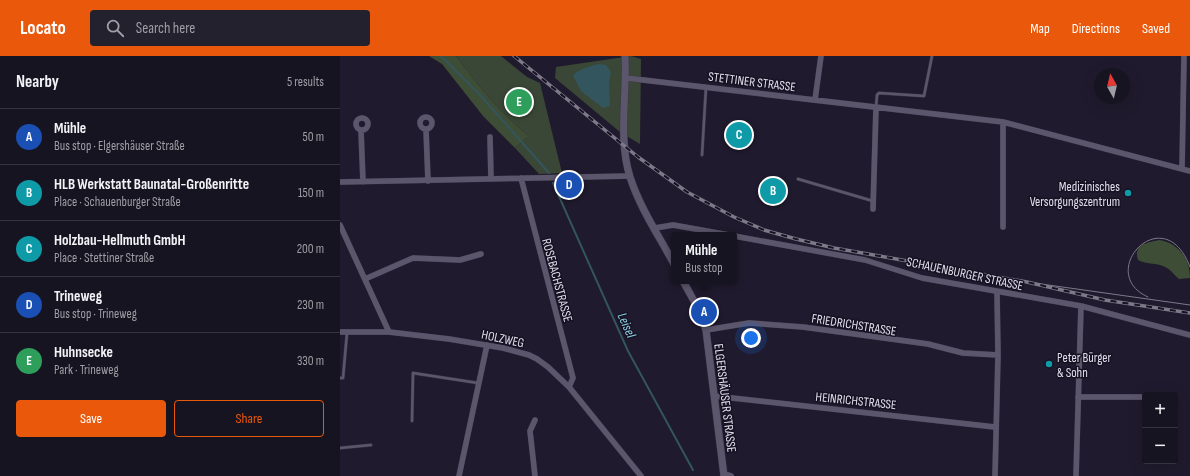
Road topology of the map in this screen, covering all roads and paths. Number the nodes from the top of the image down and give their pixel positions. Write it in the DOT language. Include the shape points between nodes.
graph roads {
  1 [pos="625,56"];
  2 [pos="822,56"];
  3 [pos="932,56"];
  4 [pos="1184,56"];
  5 [pos="626,78"];
  6 [pos="706,86"];
  7 [pos="815,100"];
  8 [pos="876,108"];
  9 [pos="1003,122"];
  10 [pos="426,129"];
  11 [pos="362,130"];
  12 [pos="490,137"];
  13 [pos="702,155"];
  14 [pos="1182,170"];
  15 [pos="1190,171"];
  16 [pos="630,176"];
  17 [pos="521,178"];
  18 [pos="491,179"];
  19 [pos="798,179"];
  20 [pos="428,180"];
  21 [pos="340,182"];
  22 [pos="363,182"];
  23 [pos="873,201"];
  24 [pos="873,209"];
  25 [pos="340,225"];
  26 [pos="1003,227"];
  27 [pos="655,228"];
  28 [pos="712,232"];
  29 [pos="737,237"];
  30 [pos="481,254"];
  31 [pos="671,258"];
  32 [pos="365,279"];
  33 [pos="685,284"];
  34 [pos="998,292"];
  35 [pos="1081,306"];
  36 [pos="706,330"];
  37 [pos="340,332"];
  38 [pos="347,332"];
  39 [pos="389,332"];
  40 [pos="1190,335"];
  41 [pos="487,345"];
  42 [pos="998,355"];
  43 [pos="340,378"];
  44 [pos="478,383"];
  45 [pos="569,386"];
  46 [pos="714,396"];
  47 [pos="1078,397"];
  48 [pos="1142,397"];
  49 [pos="535,420"];
  50 [pos="412,421"];
  51 [pos="995,427"];
  52 [pos="371,445"];
  53 [pos="340,448"];
  54 [pos="726,475"];
  55 [pos="459,476"];
  56 [pos="535,476"];
  57 [pos="641,476"];
  58 [pos="995,476"];
  59 [pos="1076,476"];
  1 -- 5 [label="street"];
  2 -- 7 [label="street"];
  3 -- 8 [label="lane" via="924,96 879,93"];
  4 -- 14 [label="street"];
  5 -- 6 [label="street, STETTINER STRASSE"];
  5 -- 16 [label="street" via="624,145"];
  6 -- 7 [label="street, STETTINER STRASSE"];
  6 -- 13 [label="lane"];
  7 -- 8 [label="street, STETTINER STRASSE"];
  8 -- 9 [label="street, STETTINER STRASSE"];
  8 -- 23 [label="street"];
  9 -- 14 [label="street, STETTINER STRASSE"];
  9 -- 26 [label="street"];
  10 -- 20 [label="street"];
  11 -- 22 [label="street"];
  12 -- 18 [label="street"];
  14 -- 15 [label="street, STETTINER STRASSE"];
  16 -- 17 [label="street"];
  16 -- 27 [label="street" via="638,199"];
  17 -- 18 [label="street"];
  17 -- 45 [label="street, ROSEBACHSTRASSE" via="572,378"];
  18 -- 20 [label="street"];
  19 -- 23 [label="lane"];
  20 -- 22 [label="street"];
  21 -- 22 [label="street"];
  23 -- 24 [label="street"];
  25 -- 32 [label="street"];
  27 -- 28 [label="street" via="673,225"];
  27 -- 31 [label="street"];
  29 -- 34 [label="street, SCHAUENBURGER STRASSE" via="864,260 922,278"];
  30 -- 32 [label="street" via="460,260 413,258"];
  32 -- 39 [label="street"];
  33 -- 36 [label="street, ELGERSHÄUSER STRASSE" via="699,310"];
  34 -- 35 [label="street, SCHAUENBURGER STRASSE"];
  34 -- 42 [label="street"];
  35 -- 40 [label="street, SCHAUENBURGER STRASSE"];
  35 -- 47 [label="street"];
  36 -- 42 [label="street, FRIEDRICHSTRASSE" via="749,323 803,327 928,344 963,353"];
  36 -- 46 [label="street, ELGERSHÄUSER STRASSE"];
  37 -- 38 [label="street, HOLZWEG"];
  38 -- 39 [label="street, HOLZWEG"];
  38 -- 43 [label="lane" via="343,378"];
  39 -- 41 [label="street, HOLZWEG"];
  41 -- 44 [label="street"];
  41 -- 45 [label="street, HOLZWEG" via="529,355 548,367"];
  42 -- 51 [label="street"];
  44 -- 50 [label="lane" via="413,373"];
  44 -- 55 [label="street"];
  45 -- 57 [label="street, HOLZWEG"];
  46 -- 51 [label="street, HEINRICHSTRASSE"];
  46 -- 54 [label="street, ELGERSHÄUSER STRASSE"];
  47 -- 48 [label="street"];
  47 -- 59 [label="street"];
  49 -- 56 [label="street" via="530,431"];
  51 -- 58 [label="street"];
  52 -- 53 [label="lane"];
}
